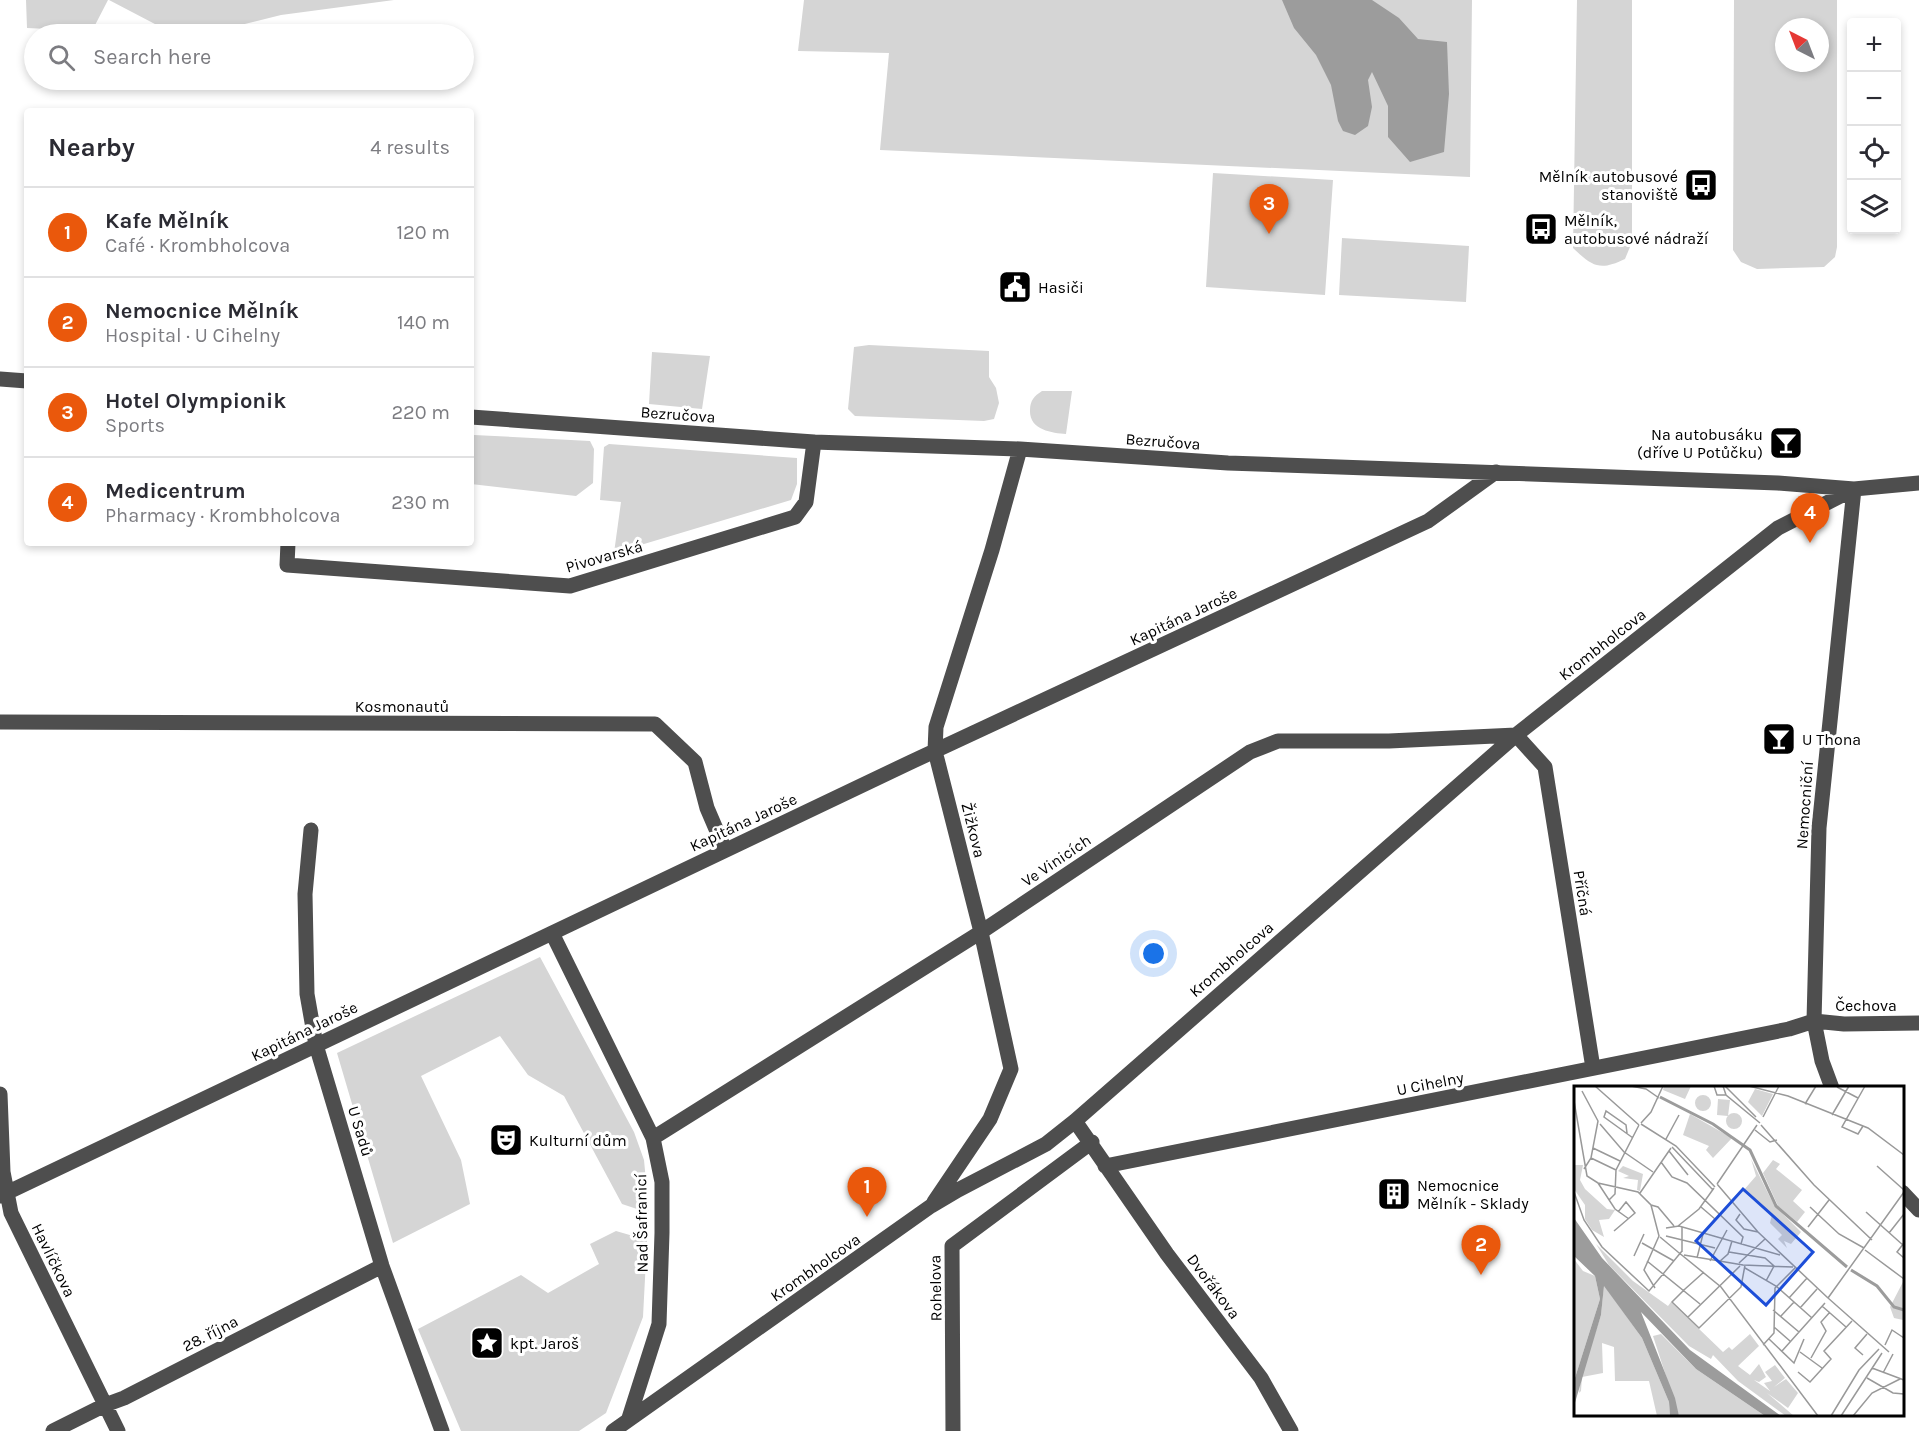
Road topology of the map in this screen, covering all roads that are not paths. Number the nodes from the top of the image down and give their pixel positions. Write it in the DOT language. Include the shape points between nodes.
graph roads {
  1 [pos="0,379"];
  2 [pos="24,381"];
  3 [pos="474,417"];
  4 [pos="814,441"];
  5 [pos="1020,450"];
  6 [pos="1496,472"];
  7 [pos="1919,483"];
  8 [pos="1854,489"];
  9 [pos="288,546"];
  10 [pos="0,722"];
  11 [pos="1516,735"];
  12 [pos="935,751"];
  13 [pos="311,830"];
  14 [pos="725,850"];
  15 [pos="981,932"];
  16 [pos="552,933"];
  17 [pos="1814,1021"];
  18 [pos="1919,1023"];
  19 [pos="316,1045"];
  20 [pos="1593,1068"];
  21 [pos="1831,1086"];
  22 [pos="0,1094"];
  23 [pos="1076,1121"];
  24 [pos="653,1138"];
  25 [pos="1092,1142"];
  26 [pos="1105,1166"];
  27 [pos="1904,1194"];
  28 [pos="3,1195"];
  29 [pos="931,1206"];
  30 [pos="1919,1210"];
  31 [pos="382,1266"];
  32 [pos="105,1405"];
  33 [pos="636,1415"];
  34 [pos="53,1431"];
  35 [pos="118,1431"];
  36 [pos="442,1431"];
  37 [pos="613,1431"];
  38 [pos="953,1431"];
  39 [pos="1291,1431"];
  1 -- 2 [label="street"];
  3 -- 4 [label="street, Bezručova"];
  4 -- 5 [label="street, Bezručova"];
  4 -- 9 [label="street, Pivovarská" via="806,502 795,517 570,586 287,565"];
  5 -- 6 [label="street, Bezručova" via="1228,463"];
  5 -- 12 [label="street, Žižkova" via="936,727"];
  6 -- 8 [label="street, Bezručova"];
  6 -- 12 [label="street, Kapitána Jaroše" via="1428,520"];
  7 -- 8 [label="street"];
  8 -- 11 [label="street, Krombholcova" via="1778,528"];
  8 -- 17 [label="street, Nemocniční" via="1820,828"];
  10 -- 14 [label="street, Kosmonautů" via="655,724 695,762 707,808"];
  11 -- 15 [label="street, Ve Vinicích" via="1278,741 1250,752"];
  11 -- 20 [label="street, Příčná" via="1545,767"];
  11 -- 23 [label="street, Krombholcova"];
  12 -- 14 [label="street, Kapitána Jaroše"];
  12 -- 15 [label="street, Žižkova"];
  13 -- 19 [label="street, U Sadů" via="305,894 307,994"];
  14 -- 16 [label="street, Kapitána Jaroše"];
  15 -- 24 [label="street, Ve Vinicích"];
  15 -- 29 [label="street, Žižkova" via="1011,1069 990,1119"];
  16 -- 19 [label="street, Kapitána Jaroše"];
  16 -- 24 [label="street, Nad Šafranicí"];
  17 -- 18 [label="street, Čechova"];
  17 -- 20 [label="street, U Cihelny"];
  17 -- 21 [label="street, Nemocniční"];
  19 -- 28 [label="street, Kapitána Jaroše"];
  19 -- 31 [label="street, U Sadů"];
  20 -- 26 [label="street, U Cihelny"];
  22 -- 28 [label="street, Havlíčkova"];
  23 -- 25 [label="street"];
  23 -- 29 [label="street, Krombholcova" via="1046,1144"];
  24 -- 33 [label="street, Nad Šafranicí" via="662,1182 658,1324 629,1418"];
  25 -- 26 [label="street"];
  25 -- 38 [label="street, Rohelova" via="952,1246"];
  26 -- 39 [label="street, Dvořákova" via="1262,1378"];
  27 -- 30 [label="street"];
  28 -- 32 [label="street, Havlíčkova"];
  29 -- 33 [label="street, Krombholcova"];
  31 -- 32 [label="street, 28. října"];
  31 -- 36 [label="street, U Sadů"];
  32 -- 34 [label="street, 28. října"];
  32 -- 35 [label="street, Havlíčkova"];
  33 -- 37 [label="street, Krombholcova"];
}
